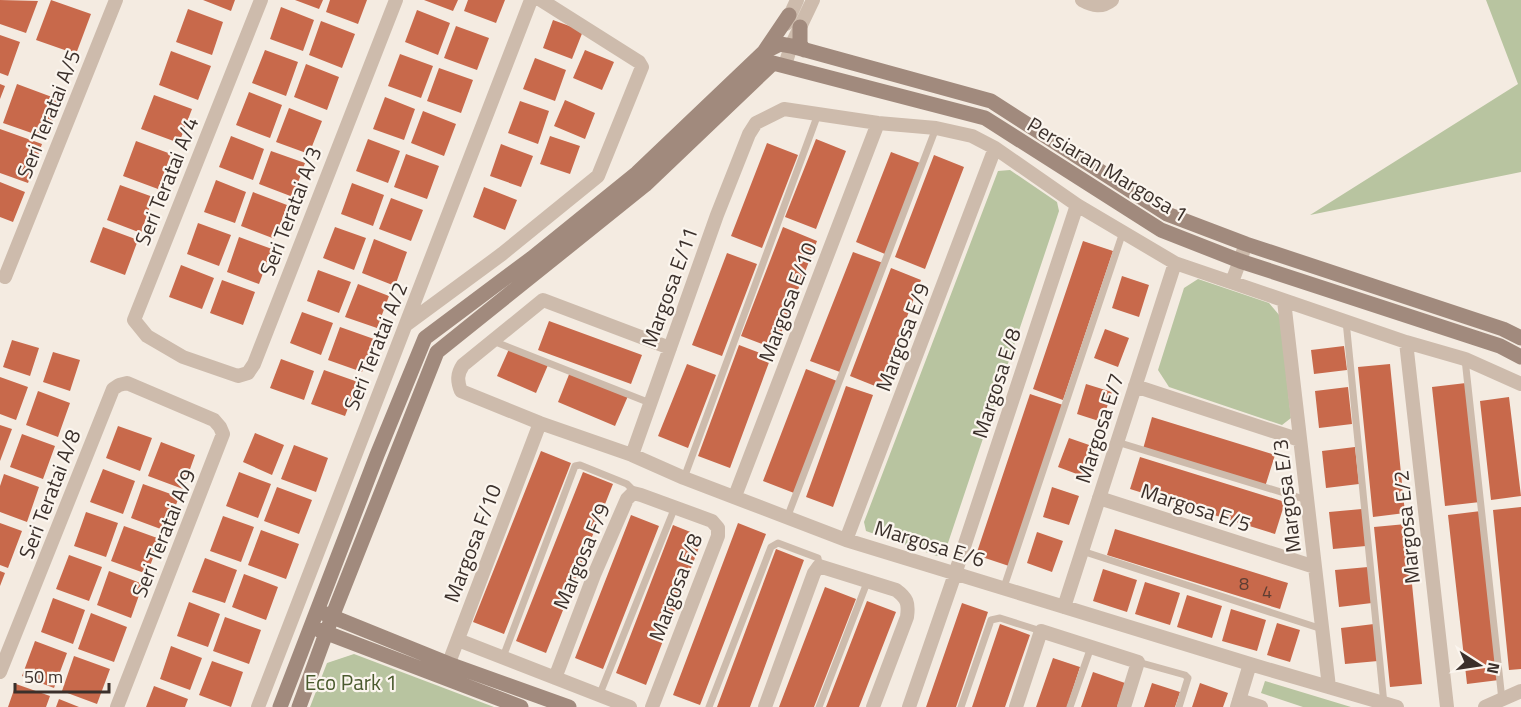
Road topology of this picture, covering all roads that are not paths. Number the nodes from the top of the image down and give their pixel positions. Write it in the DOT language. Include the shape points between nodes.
graph roads {
  1 [pos="116,0"];
  2 [pos="261,0"];
  3 [pos="396,0"];
  4 [pos="531,0"];
  5 [pos="541,0"];
  6 [pos="797,0"];
  7 [pos="813,0"];
  8 [pos="1082,0"];
  9 [pos="1107,3"];
  10 [pos="789,15"];
  11 [pos="800,27"];
  12 [pos="792,47"];
  13 [pos="774,60"];
  14 [pos="818,114"];
  15 [pos="878,123"];
  16 [pos="936,128"];
  17 [pos="1058,145"];
  18 [pos="995,147"];
  19 [pos="1048,159"];
  20 [pos="1037,175"];
  21 [pos="1077,205"];
  22 [pos="1123,232"];
  23 [pos="1246,244"];
  24 [pos="1240,261"];
  25 [pos="1175,263"];
  26 [pos="5,277"];
  27 [pos="1232,282"];
  28 [pos="1284,301"];
  29 [pos="1346,321"];
  30 [pos="407,324"];
  31 [pos="1521,339"];
  32 [pos="491,340"];
  33 [pos="1406,342"];
  34 [pos="670,348"];
  35 [pos="183,357"];
  36 [pos="1521,357"];
  37 [pos="1465,359"];
  38 [pos="413,366"];
  39 [pos="429,372"];
  40 [pos="1521,384"];
  41 [pos="1135,386"];
  42 [pos="170,402"];
  43 [pos="650,403"];
  44 [pos="540,423"];
  45 [pos="1300,440"];
  46 [pos="1117,442"];
  47 [pos="377,455"];
  48 [pos="632,455"];
  49 [pos="393,462"];
  50 [pos="684,478"];
  51 [pos="633,493"];
  52 [pos="735,496"];
  53 [pos="1099,498"];
  54 [pos="1307,500"];
  55 [pos="675,507"];
  56 [pos="787,518"];
  57 [pos="846,540"];
  58 [pos="1082,551"];
  59 [pos="819,566"];
  60 [pos="1315,567"];
  61 [pos="955,574"];
  62 [pos="868,580"];
  63 [pos="1004,587"];
  64 [pos="1064,607"];
  65 [pos="316,611"];
  66 [pos="332,617"];
  67 [pos="310,628"];
  68 [pos="1322,629"];
  69 [pos="1041,631"];
  70 [pos="326,633"];
  71 [pos="458,640"];
  72 [pos="1091,647"];
  73 [pos="504,657"];
  74 [pos="1138,662"];
  75 [pos="1250,664"];
  76 [pos="446,671"];
  77 [pos="0,672"];
  78 [pos="555,678"];
  79 [pos="1329,687"];
  80 [pos="1521,691"];
  81 [pos="599,696"];
  82 [pos="1502,700"];
  83 [pos="1238,704"];
  84 [pos="1390,705"];
  85 [pos="117,707"];
  86 [pos="258,707"];
  87 [pos="280,707"];
  88 [pos="298,707"];
  89 [pos="521,707"];
  90 [pos="569,707"];
  91 [pos="630,707"];
  92 [pos="652,707"];
  93 [pos="709,707"];
  94 [pos="765,707"];
  95 [pos="819,707"];
  96 [pos="873,707"];
  97 [pos="909,707"];
  98 [pos="961,707"];
  99 [pos="1016,707"];
  100 [pos="1070,707"];
  101 [pos="1124,707"];
  102 [pos="1179,707"];
  103 [pos="1261,707"];
  104 [pos="1447,707"];
  105 [pos="1485,707"];
  1 -- 26 [label="street, Seri Teratai A/5"];
  2 -- 35 [label="street, Seri Teratai A/4" via="134,320 147,336"];
  3 -- 35 [label="street, Seri Teratai A/3" via="254,364 248,373 238,376"];
  4 -- 30 [label="street, Seri Teratai A/2"];
  5 -- 30 [label="street" via="642,67 603,165 590,184"];
  6 -- 10 [label="street"];
  7 -- 11 [label="street"];
  8 -- 9 [label="street"];
  10 -- 12 [label="street"];
  10 -- 13 [label="street"];
  11 -- 12 [label="street" via="800,44"];
  12 -- 13 [label="street"];
  12 -- 13 [label="street"];
  12 -- 17 [label="street, Persiaran Margosa 1" via="991,101"];
  13 -- 19 [label="street, Persiaran Margosa 1" via="985,118"];
  13 -- 38 [label="street" via="638,173 425,338"];
  13 -- 39 [label="street" via="645,185 437,352"];
  14 -- 15 [label="street"];
  14 -- 34 [label="street, Margosa E/11" via="784,109 756,123 749,134"];
  14 -- 50 [label="lane"];
  15 -- 16 [label="street"];
  15 -- 52 [label="street, Margosa E/10"];
  16 -- 18 [label="street" via="972,136"];
  16 -- 56 [label="lane"];
  17 -- 19 [label="street"];
  17 -- 23 [label="street, Persiaran Margosa 1" via="1167,214"];
  18 -- 20 [label="street"];
  18 -- 57 [label="street, Margosa E/9"];
  19 -- 20 [label="street"];
  19 -- 24 [label="street, Persiaran Margosa 1" via="1161,230"];
  20 -- 21 [label="street"];
  21 -- 22 [label="street"];
  21 -- 61 [label="street, Margosa E/8"];
  22 -- 25 [label="street"];
  22 -- 63 [label="lane"];
  23 -- 24 [label="street"];
  23 -- 31 [label="street, Persiaran Margosa 1" via="1503,328"];
  24 -- 27 [label="street"];
  24 -- 36 [label="street, Persiaran Margosa 1" via="1500,346"];
  25 -- 27 [label="street"];
  25 -- 41 [label="street, Margosa E/7"];
  27 -- 28 [label="street"];
  28 -- 29 [label="street"];
  28 -- 45 [label="street, Margosa E/3"];
  29 -- 33 [label="street"];
  29 -- 84 [label="lane"];
  30 -- 86 [label="street, Seri Teratai A/2"];
  32 -- 34 [label="street" via="543,300"];
  32 -- 43 [label="lane"];
  32 -- 44 [label="street, Margosa E/6" via="463,364 458,377 461,391"];
  33 -- 37 [label="street"];
  33 -- 104 [label="street, Margosa E/2"];
  34 -- 43 [label="street, Margosa E/11"];
  37 -- 40 [label="street"];
  37 -- 82 [label="lane"];
  38 -- 39 [label="street"];
  38 -- 47 [label="street"];
  39 -- 49 [label="street"];
  41 -- 45 [label="street"];
  41 -- 46 [label="street, Margosa E/7"];
  42 -- 77 [label="street, Seri Teratai A/8" via="127,383 112,389"];
  42 -- 85 [label="street, Seri Teratai A/9" via="214,420 223,434"];
  43 -- 48 [label="street, Margosa E/11"];
  44 -- 48 [label="street, Margosa E/6"];
  44 -- 71 [label="street, Margosa F/10"];
  45 -- 54 [label="street, Margosa E/3"];
  46 -- 53 [label="street, Margosa E/7"];
  46 -- 54 [label="lane"];
  47 -- 49 [label="street"];
  47 -- 65 [label="street"];
  48 -- 50 [label="street, Margosa E/6"];
  49 -- 66 [label="street"];
  50 -- 52 [label="street, Margosa E/6"];
  51 -- 55 [label="street, Margosa F/9"];
  51 -- 73 [label="lane" via="627,484 575,466"];
  51 -- 78 [label="street, Margosa F/9" via="594,575"];
  52 -- 56 [label="street, Margosa E/6"];
  53 -- 58 [label="street, Margosa E/7"];
  53 -- 60 [label="street, Margosa E/5"];
  54 -- 60 [label="street, Margosa E/3"];
  55 -- 81 [label="lane"];
  55 -- 92 [label="street, Margosa F/8" via="712,521 718,536"];
  56 -- 57 [label="street, Margosa E/6"];
  57 -- 61 [label="street, Margosa E/6"];
  58 -- 64 [label="street, Margosa E/7"];
  58 -- 68 [label="lane"];
  59 -- 62 [label="street"];
  59 -- 93 [label="lane" via="818,558 778,543 771,547"];
  59 -- 94 [label="street"];
  60 -- 68 [label="street, Margosa E/3"];
  61 -- 63 [label="street, Margosa E/6"];
  61 -- 97 [label="street, Margosa E/8"];
  62 -- 95 [label="lane"];
  62 -- 96 [label="street" via="896,590 908,605 908,617"];
  63 -- 64 [label="street, Margosa E/6"];
  64 -- 75 [label="street, Margosa E/6"];
  65 -- 66 [label="street"];
  65 -- 67 [label="street"];
  66 -- 70 [label="street"];
  66 -- 76 [label="street"];
  67 -- 70 [label="street"];
  67 -- 87 [label="street"];
  68 -- 79 [label="street, Margosa E/3"];
  69 -- 72 [label="street"];
  69 -- 98 [label="lane" via="1000,618 991,620"];
  69 -- 99 [label="street"];
  70 -- 76 [label="street"];
  70 -- 88 [label="street"];
  71 -- 73 [label="street"];
  71 -- 76 [label="street, Margosa F/10"];
  72 -- 74 [label="street"];
  72 -- 100 [label="lane"];
  73 -- 78 [label="street"];
  74 -- 101 [label="street"];
  74 -- 102 [label="lane" via="1188,678"];
  75 -- 79 [label="street, Margosa E/6"];
  75 -- 83 [label="street"];
  76 -- 89 [label="street"];
  76 -- 90 [label="street"];
  78 -- 81 [label="street"];
  79 -- 84 [label="street, Margosa E/6"];
  80 -- 82 [label="street"];
  81 -- 91 [label="street"];
  82 -- 105 [label="street"];
  83 -- 103 [label="street"];
}
